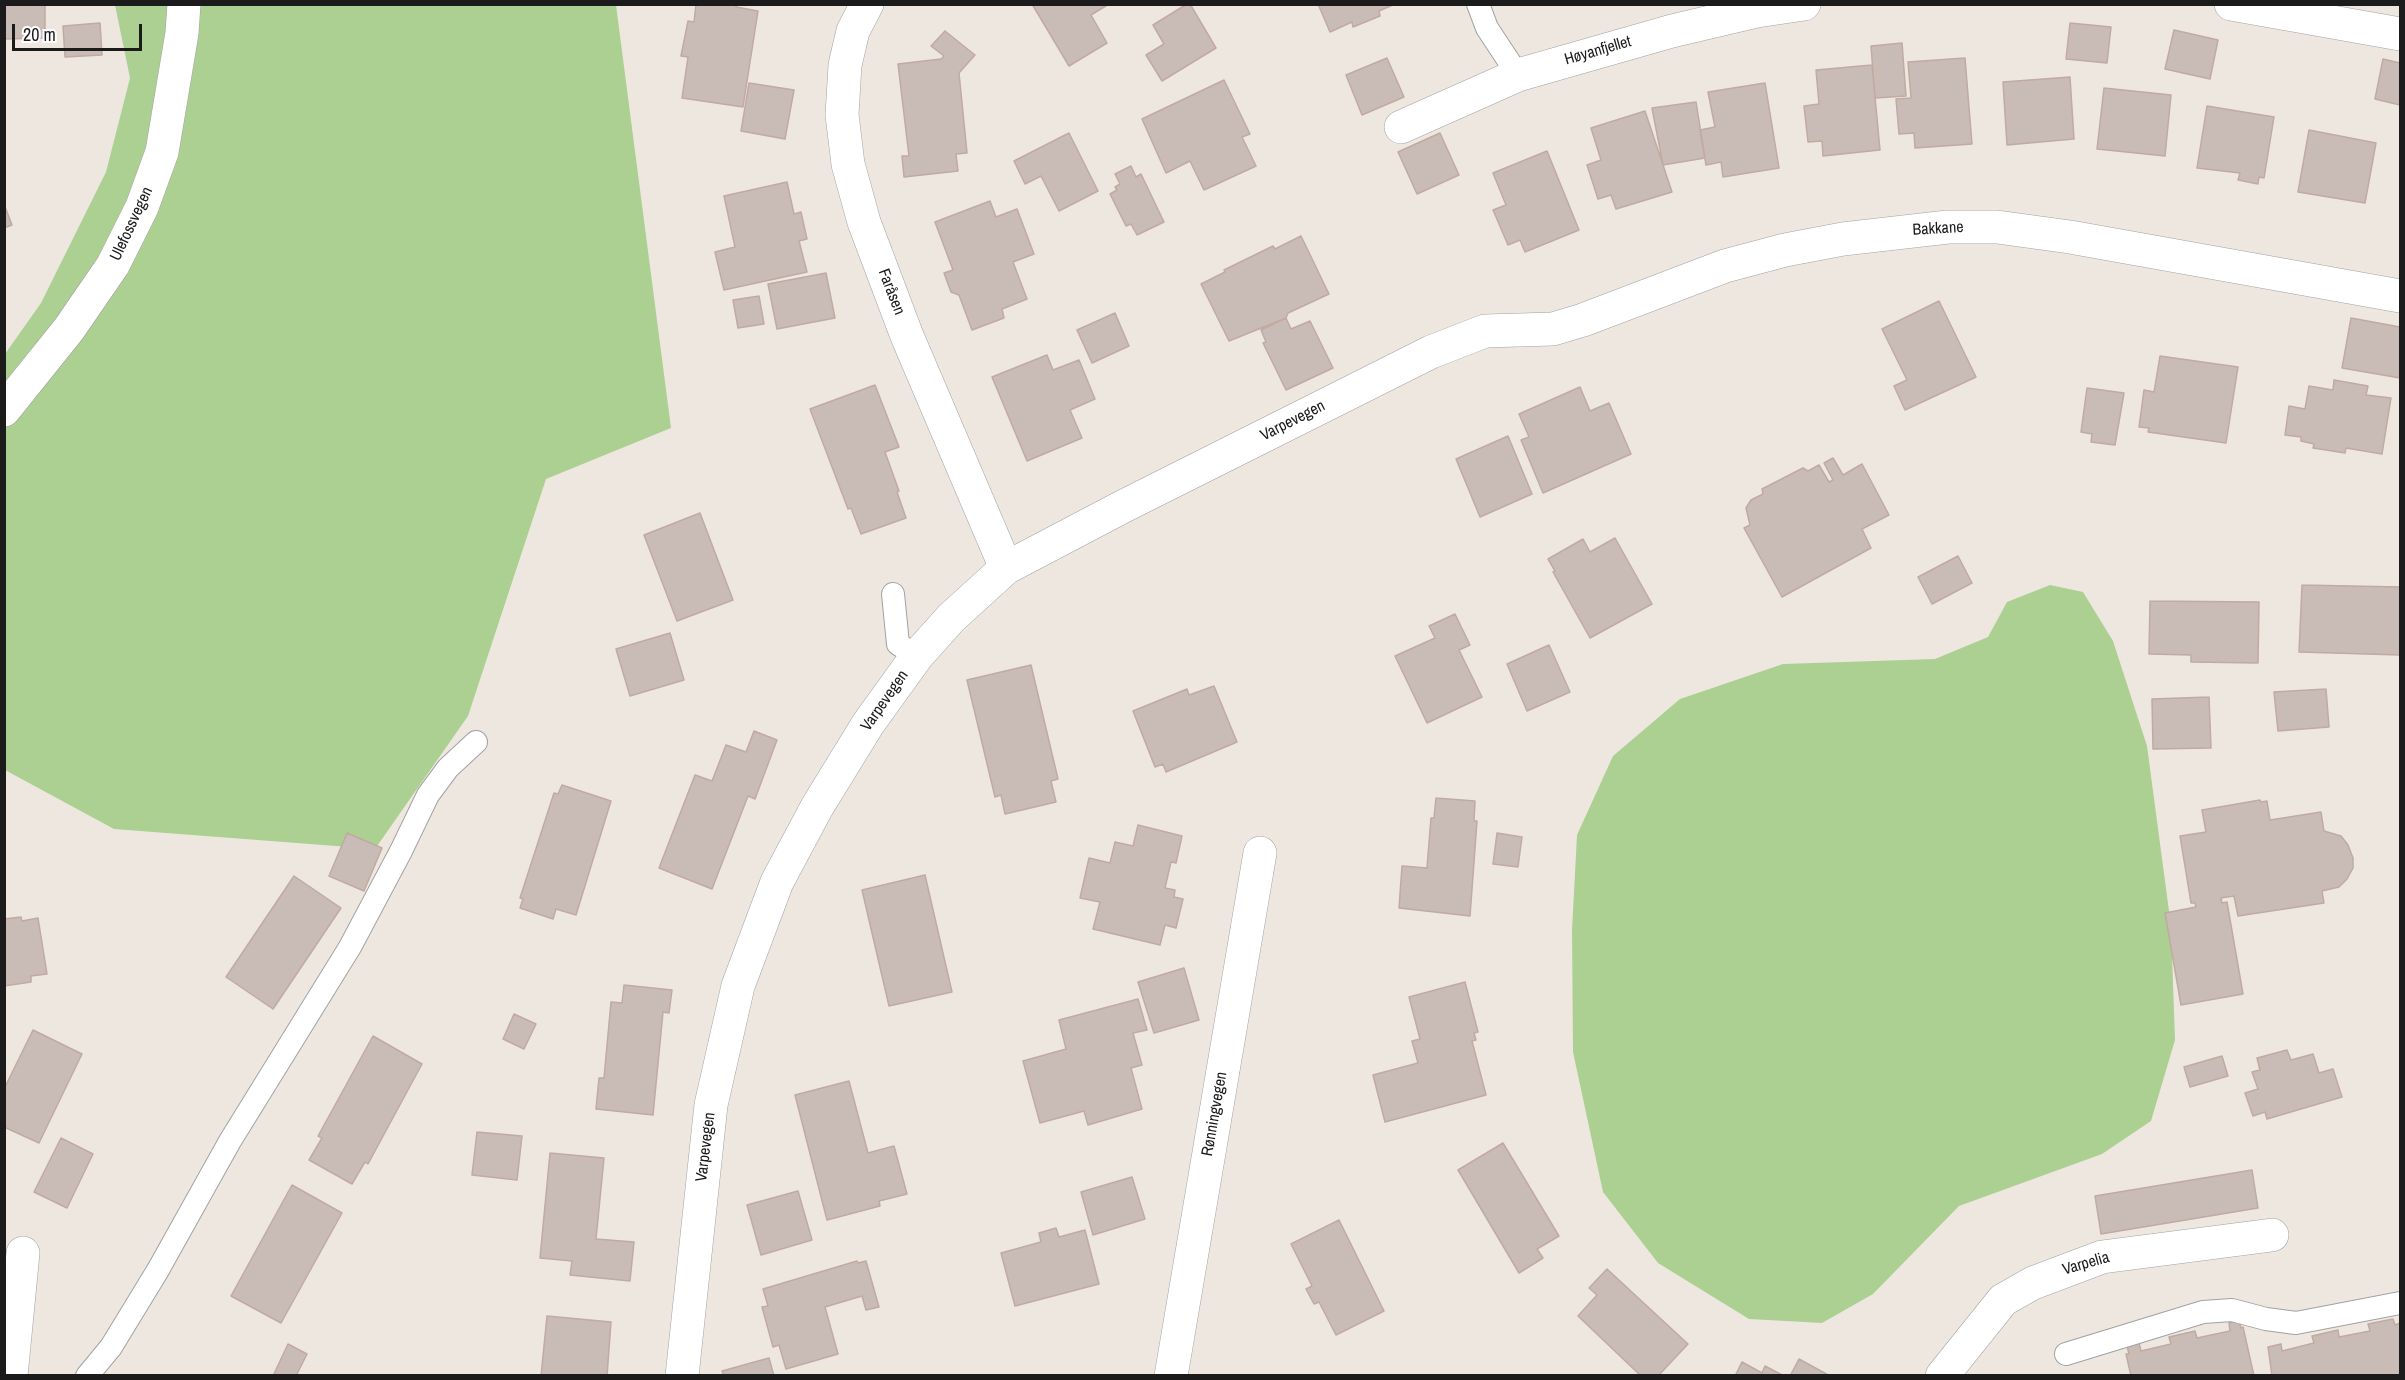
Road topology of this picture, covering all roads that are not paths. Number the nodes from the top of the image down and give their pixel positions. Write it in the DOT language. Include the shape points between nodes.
graph roads {
  1 [pos="184,4"];
  2 [pos="867,4"];
  3 [pos="1478,4"];
  4 [pos="1804,4"];
  5 [pos="2231,4"];
  6 [pos="2400,34"];
  7 [pos="1518,75"];
  8 [pos="1401,127"];
  9 [pos="2400,296"];
  10 [pos="1485,332"];
  11 [pos="4,410"];
  12 [pos="1006,568"];
  13 [pos="893,594"];
  14 [pos="917,656"];
  15 [pos="476,742"];
  16 [pos="1260,853"];
  17 [pos="2272,1235"];
  18 [pos="23,1253"];
  19 [pos="2400,1303"];
  20 [pos="2066,1354"];
  21 [pos="11,1376"];
  22 [pos="87,1376"];
  23 [pos="682,1376"];
  24 [pos="1171,1376"];
  25 [pos="1942,1376"];
  1 -- 11 [label="street, Ulefossvegen" via="162,152 142,207 113,265 69,329"];
  2 -- 12 [label="street, Faråsen" via="853,30 845,65 842,115 848,164 864,222 903,325"];
  3 -- 7 [label="lane" via="1487,28"];
  4 -- 7 [label="street, Høyanfjellet" via="1672,31"];
  5 -- 6 [label="street"];
  7 -- 8 [label="street, Høyanfjellet"];
  9 -- 10 [label="street, Bakkane" via="2050,234 1948,226 1785,250 1725,266 1553,329"];
  10 -- 12 [label="street, Varpevegen" via="1431,352"];
  12 -- 14 [label="street, Varpevegen" via="951,618"];
  13 -- 14 [label="lane" via="898,644"];
  14 -- 23 [label="street, Varpevegen" via="868,724 817,807 777,882 738,986 711,1105"];
  15 -- 22 [label="lane" via="448,768 428,795 350,947 230,1141 111,1347"];
  16 -- 24 [label="street, Rønningvegen"];
  17 -- 25 [label="street, Varpelia" via="2102,1257 2033,1283 2003,1300"];
  18 -- 21 [label="street"];
  19 -- 20 [label="lane" via="2296,1323 2232,1310 2203,1312"];
}
